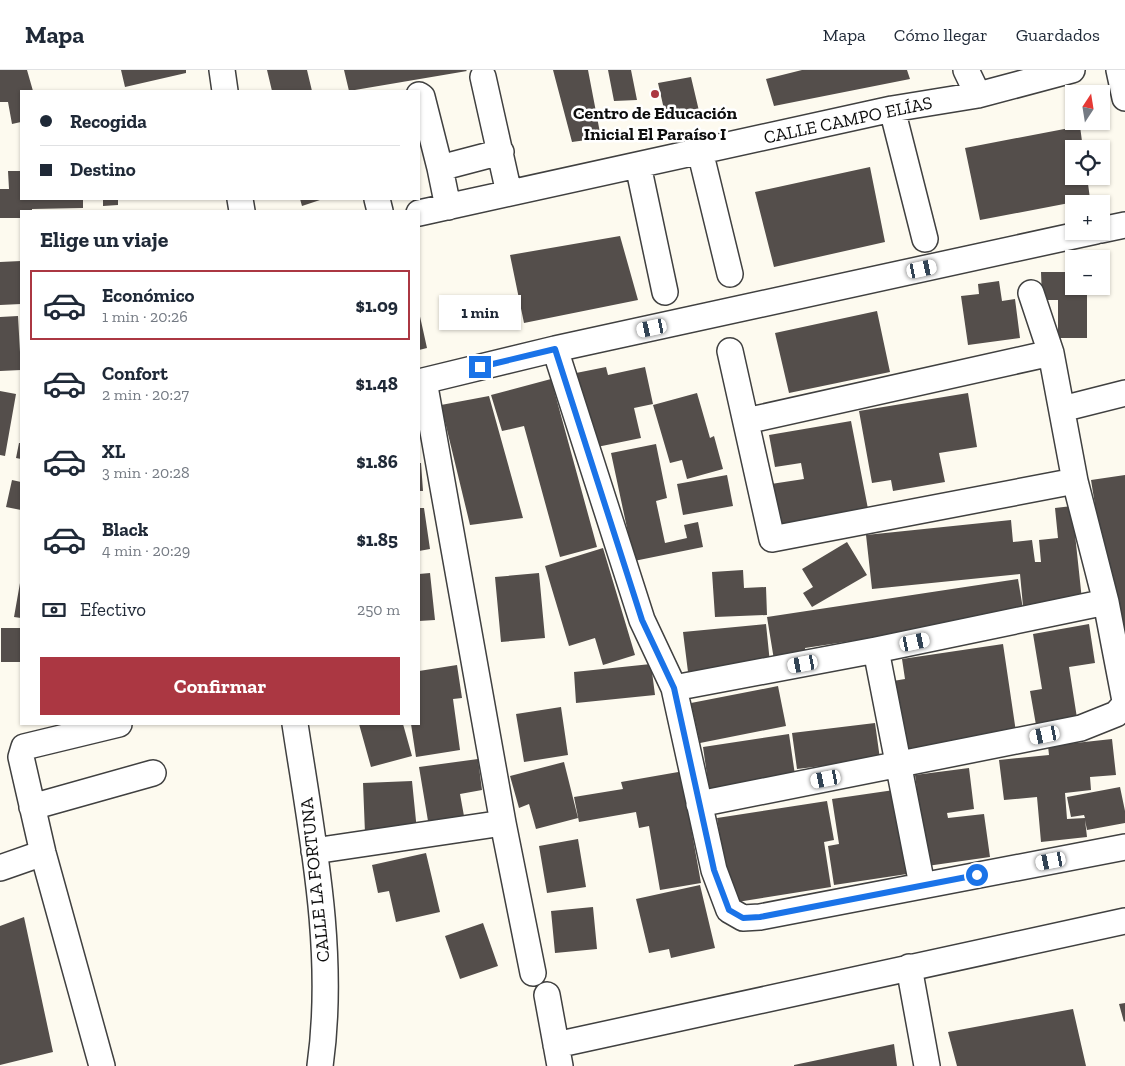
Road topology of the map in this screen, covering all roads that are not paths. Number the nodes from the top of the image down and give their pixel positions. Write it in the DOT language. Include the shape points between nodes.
graph roads {
  1 [pos="222,70"];
  2 [pos="966,70"];
  3 [pos="1072,70"];
  4 [pos="1119,70"];
  5 [pos="483,77"];
  6 [pos="225,90"];
  7 [pos="978,94"];
  8 [pos="420,96"];
  9 [pos="1125,98"];
  10 [pos="892,109"];
  11 [pos="700,151"];
  12 [pos="501,152"];
  13 [pos="638,165"];
  14 [pos="440,168"];
  15 [pos="509,193"];
  16 [pos="448,207"];
  17 [pos="420,213"];
  18 [pos="1125,225"];
  19 [pos="1110,228"];
  20 [pos="1065,238"];
  21 [pos="925,239"];
  22 [pos="730,274"];
  23 [pos="665,292"];
  24 [pos="1031,293"];
  25 [pos="555,349"];
  26 [pos="730,351"];
  27 [pos="1051,353"];
  28 [pos="421,382"];
  29 [pos="1125,393"];
  30 [pos="1062,409"];
  31 [pos="746,421"];
  32 [pos="1075,482"];
  33 [pos="1106,602"];
  34 [pos="876,650"];
  35 [pos="674,688"];
  36 [pos="1125,703"];
  37 [pos="115,725"];
  38 [pos="295,725"];
  39 [pos="899,765"];
  40 [pos="153,773"];
  41 [pos="699,804"];
  42 [pos="32,807"];
  43 [pos="503,823"];
  44 [pos="1125,847"];
  45 [pos="314,851"];
  46 [pos="43,853"];
  47 [pos="0,868"];
  48 [pos="922,885"];
  49 [pos="1125,921"];
  50 [pos="909,967"];
  51 [pos="533,973"];
  52 [pos="547,995"];
  53 [pos="558,1056"];
  54 [pos="102,1066"];
  55 [pos="320,1066"];
  56 [pos="927,1066"];
  1 -- 6 [label="street"];
  2 -- 7 [label="street"];
  3 -- 7 [label="street, CALLE CAMPO ELÍAS"];
  4 -- 9 [label="street"];
  5 -- 12 [label="street"];
  7 -- 10 [label="street, CALLE CAMPO ELÍAS"];
  8 -- 14 [label="street"];
  10 -- 11 [label="street, CALLE CAMPO ELÍAS"];
  10 -- 21 [label="street"];
  11 -- 13 [label="street, CALLE CAMPO ELÍAS"];
  11 -- 22 [label="street"];
  12 -- 14 [label="street"];
  12 -- 15 [label="street"];
  13 -- 15 [label="street, CALLE CAMPO ELÍAS"];
  13 -- 23 [label="street"];
  14 -- 16 [label="street"];
  15 -- 16 [label="street, CALLE CAMPO ELÍAS"];
  16 -- 17 [label="street, CALLE CAMPO ELÍAS"];
  18 -- 19 [label="street"];
  20 -- 25 [label="street"];
  24 -- 27 [label="street"];
  25 -- 28 [label="street"];
  25 -- 35 [label="street" via="642,620"];
  26 -- 31 [label="street"];
  27 -- 30 [label="street"];
  27 -- 31 [label="street"];
  28 -- 43 [label="street"];
  29 -- 30 [label="street"];
  30 -- 32 [label="street"];
  31 -- 32 [label="street" via="772,539"];
  32 -- 33 [label="street"];
  33 -- 34 [label="street"];
  33 -- 36 [label="street"];
  34 -- 35 [label="street"];
  34 -- 39 [label="street"];
  35 -- 41 [label="street"];
  36 -- 39 [label="street" via="1116,714 1081,728"];
  37 -- 42 [label="street" via="24,747 22,765"];
  38 -- 45 [label="street, CALLE LA FORTUNA"];
  39 -- 41 [label="street"];
  39 -- 48 [label="street"];
  40 -- 42 [label="street"];
  41 -- 48 [label="street" via="717,878 729,910 743,918"];
  42 -- 46 [label="street"];
  43 -- 45 [label="street"];
  43 -- 51 [label="street"];
  44 -- 48 [label="street"];
  45 -- 55 [label="street, CALLE LA FORTUNA" via="323,920 325,980"];
  46 -- 47 [label="street"];
  46 -- 54 [label="street"];
  49 -- 50 [label="street"];
  50 -- 53 [label="street"];
  50 -- 56 [label="street"];
  52 -- 53 [label="street"];
}
